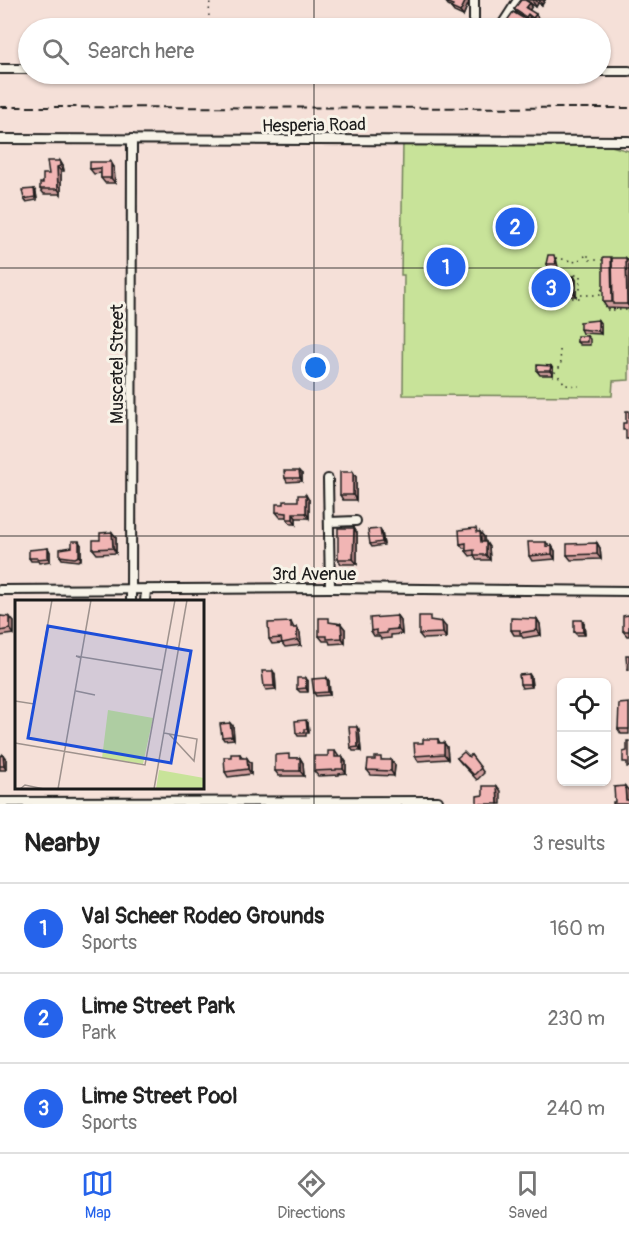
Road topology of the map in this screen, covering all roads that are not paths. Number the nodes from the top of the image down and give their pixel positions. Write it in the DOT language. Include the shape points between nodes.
graph roads {
  1 [pos="474,0"];
  2 [pos="518,0"];
  3 [pos="474,18"];
  4 [pos="506,18"];
  5 [pos="0,69"];
  6 [pos="18,69"];
  7 [pos="611,71"];
  8 [pos="629,71"];
  9 [pos="0,139"];
  10 [pos="132,139"];
  11 [pos="629,141"];
  12 [pos="328,479"];
  13 [pos="356,521"];
  14 [pos="329,522"];
  15 [pos="330,588"];
  16 [pos="0,590"];
  17 [pos="130,590"];
  18 [pos="146,590"];
  19 [pos="629,591"];
  20 [pos="131,600"];
  21 [pos="145,600"];
  22 [pos="0,802"];
  23 [pos="438,802"];
  1 -- 3 [label="street"];
  2 -- 4 [label="street"];
  5 -- 6 [label="street"];
  7 -- 8 [label="street"];
  9 -- 10 [label="street, Hesperia Road"];
  10 -- 11 [label="street, Hesperia Road"];
  10 -- 17 [label="street, Muscatel Street"];
  12 -- 14 [label="street"];
  13 -- 14 [label="street"];
  14 -- 15 [label="street"];
  15 -- 18 [label="street, 3rd Avenue"];
  15 -- 19 [label="street, 3rd Avenue"];
  16 -- 17 [label="street, 3rd Avenue"];
  17 -- 18 [label="street, 3rd Avenue"];
  17 -- 20 [label="street, Muscatel Street"];
  18 -- 21 [label="street"];
  22 -- 23 [label="street"];
}
